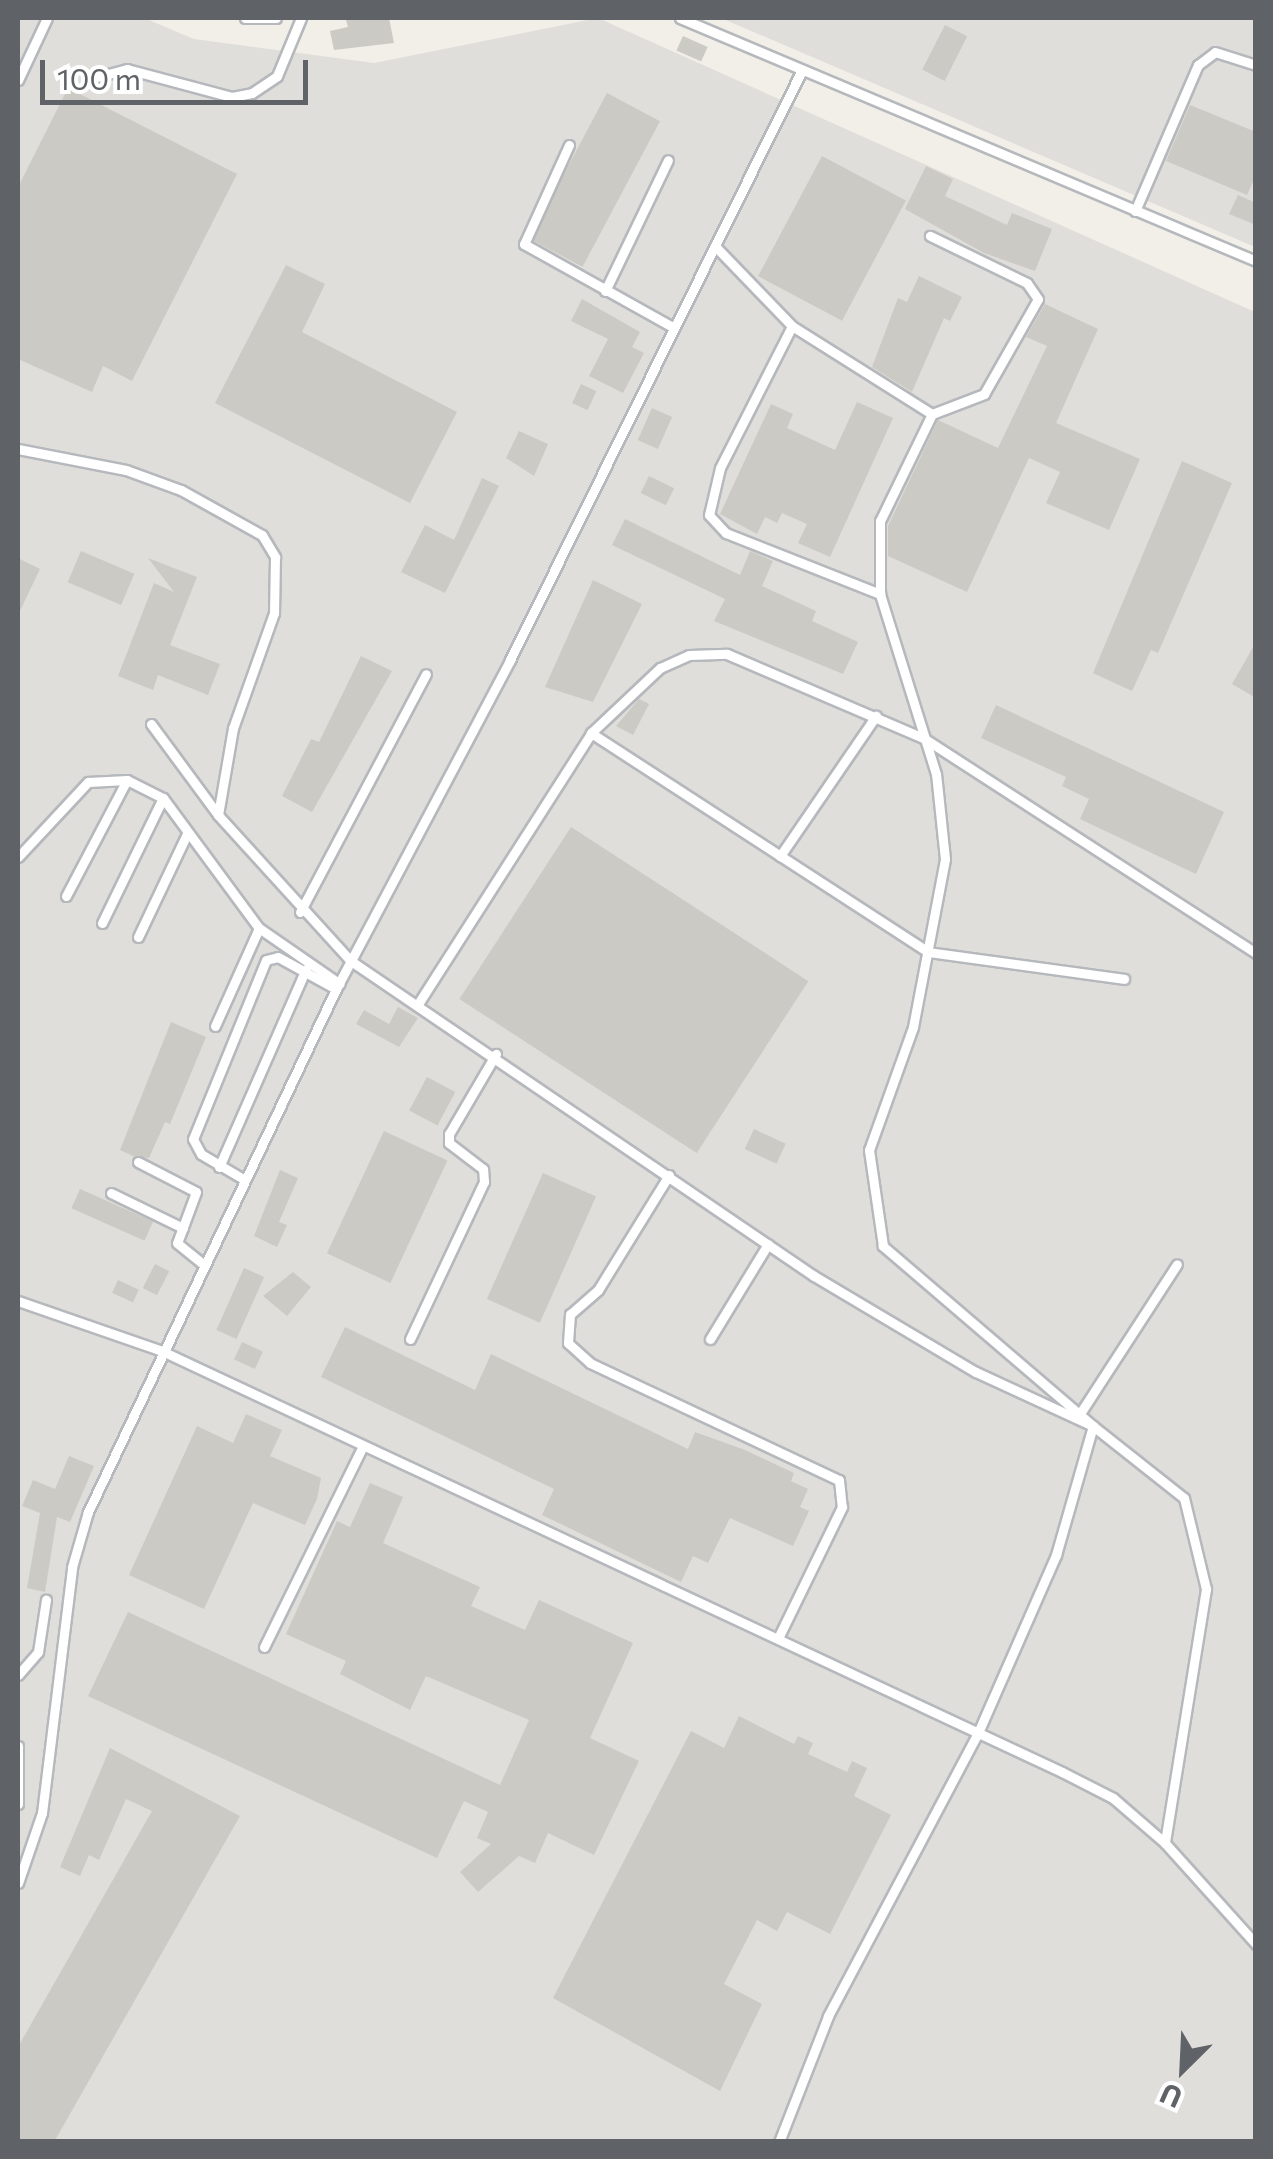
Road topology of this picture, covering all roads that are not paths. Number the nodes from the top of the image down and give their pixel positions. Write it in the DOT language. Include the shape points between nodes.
graph roads {
  1 [pos="47,18"];
  2 [pos="245,18"];
  3 [pos="276,18"];
  4 [pos="301,18"];
  5 [pos="680,18"];
  6 [pos="1256,65"];
  7 [pos="802,70"];
  8 [pos="97,77"];
  9 [pos="18,80"];
  10 [pos="570,144"];
  11 [pos="668,160"];
  12 [pos="1135,212"];
  13 [pos="930,236"];
  14 [pos="715,246"];
  15 [pos="1256,261"];
  16 [pos="604,291"];
  17 [pos="792,326"];
  18 [pos="674,328"];
  19 [pos="932,414"];
  20 [pos="18,449"];
  21 [pos="880,594"];
  22 [pos="426,674"];
  23 [pos="876,716"];
  24 [pos="151,724"];
  25 [pos="591,733"];
  26 [pos="925,739"];
  27 [pos="126,780"];
  28 [pos="162,798"];
  29 [pos="218,815"];
  30 [pos="187,834"];
  31 [pos="780,856"];
  32 [pos="18,857"];
  33 [pos="66,896"];
  34 [pos="300,912"];
  35 [pos="102,923"];
  36 [pos="259,928"];
  37 [pos="138,937"];
  38 [pos="928,952"];
  39 [pos="1256,953"];
  40 [pos="350,961"];
  41 [pos="306,970"];
  42 [pos="1124,979"];
  43 [pos="338,986"];
  44 [pos="418,1004"];
  45 [pos="215,1026"];
  46 [pos="496,1054"];
  47 [pos="138,1162"];
  48 [pos="218,1167"];
  49 [pos="669,1175"];
  50 [pos="244,1180"];
  51 [pos="111,1192"];
  52 [pos="182,1228"];
  53 [pos="768,1244"];
  54 [pos="204,1264"];
  55 [pos="1177,1264"];
  56 [pos="18,1301"];
  57 [pos="710,1339"];
  58 [pos="410,1340"];
  59 [pos="162,1351"];
  60 [pos="1082,1412"];
  61 [pos="1094,1426"];
  62 [pos="364,1446"];
  63 [pos="46,1600"];
  64 [pos="778,1638"];
  65 [pos="264,1647"];
  66 [pos="18,1675"];
  67 [pos="978,1735"];
  68 [pos="18,1746"];
  69 [pos="18,1804"];
  70 [pos="1165,1843"];
  71 [pos="18,1883"];
  72 [pos="1256,1944"];
  73 [pos="779,2141"];
  1 -- 9 [label="lane"];
  2 -- 3 [label="lane"];
  4 -- 8 [label="lane" via="278,76 252,94 232,97 127,69"];
  5 -- 7 [label="lane"];
  6 -- 12 [label="lane" via="1230,53 1206,56"];
  7 -- 12 [label="lane"];
  7 -- 14 [label="lane"];
  10 -- 16 [label="lane" via="524,244"];
  11 -- 16 [label="lane"];
  12 -- 15 [label="lane"];
  13 -- 19 [label="lane" via="1027,283 1038,300 984,394"];
  14 -- 17 [label="lane"];
  14 -- 18 [label="lane"];
  16 -- 18 [label="lane"];
  17 -- 19 [label="lane"];
  17 -- 21 [label="lane" via="720,468 709,515 726,533"];
  18 -- 40 [label="lane" via="510,660"];
  19 -- 21 [label="lane" via="880,520"];
  20 -- 29 [label="lane" via="126,470 182,490 262,535 275,557 274,614 233,728"];
  21 -- 26 [label="lane"];
  22 -- 34 [label="lane"];
  23 -- 25 [label="lane" via="728,654 688,655 636,684"];
  23 -- 26 [label="lane"];
  23 -- 31 [label="lane"];
  24 -- 29 [label="lane"];
  25 -- 31 [label="lane"];
  25 -- 44 [label="lane"];
  26 -- 38 [label="lane" via="944,815 945,859"];
  26 -- 39 [label="lane"];
  27 -- 28 [label="lane"];
  27 -- 32 [label="lane" via="88,782"];
  27 -- 33 [label="lane"];
  28 -- 30 [label="lane"];
  28 -- 35 [label="lane"];
  29 -- 34 [label="lane"];
  30 -- 36 [label="lane"];
  30 -- 37 [label="lane"];
  31 -- 38 [label="lane"];
  34 -- 40 [label="lane"];
  36 -- 43 [label="lane"];
  36 -- 45 [label="lane"];
  38 -- 42 [label="lane"];
  38 -- 60 [label="lane" via="913,1027 868,1150 883,1246 1020,1368"];
  40 -- 43 [label="lane"];
  40 -- 44 [label="lane"];
  41 -- 43 [label="lane"];
  41 -- 48 [label="lane"];
  41 -- 48 [label="lane" via="278,957 266,960 194,1133 194,1145"];
  43 -- 50 [label="lane"];
  44 -- 46 [label="lane"];
  46 -- 49 [label="lane"];
  46 -- 58 [label="lane" via="449,1134 449,1143 483,1169 484,1182"];
  47 -- 52 [label="lane" via="196,1192"];
  48 -- 50 [label="lane"];
  49 -- 53 [label="lane"];
  49 -- 64 [label="lane" via="598,1290 570,1314 568,1343 590,1363 839,1480 842,1507"];
  50 -- 54 [label="lane"];
  51 -- 52 [label="lane"];
  52 -- 54 [label="lane" via="176,1243"];
  53 -- 57 [label="lane"];
  53 -- 61 [label="lane" via="976,1372"];
  54 -- 59 [label="lane"];
  55 -- 60 [label="lane"];
  56 -- 59 [label="lane"];
  59 -- 62 [label="lane"];
  59 -- 71 [label="lane" via="79,1533 42,1813"];
  60 -- 61 [label="lane"];
  61 -- 67 [label="lane" via="1056,1555"];
  61 -- 70 [label="lane" via="1184,1498 1206,1588"];
  62 -- 64 [label="lane"];
  62 -- 65 [label="lane"];
  63 -- 66 [label="lane" via="38,1652"];
  64 -- 67 [label="lane"];
  67 -- 70 [label="lane" via="1113,1798"];
  67 -- 73 [label="lane" via="828,2016"];
  68 -- 69 [label="lane"];
  70 -- 72 [label="lane"];
}
